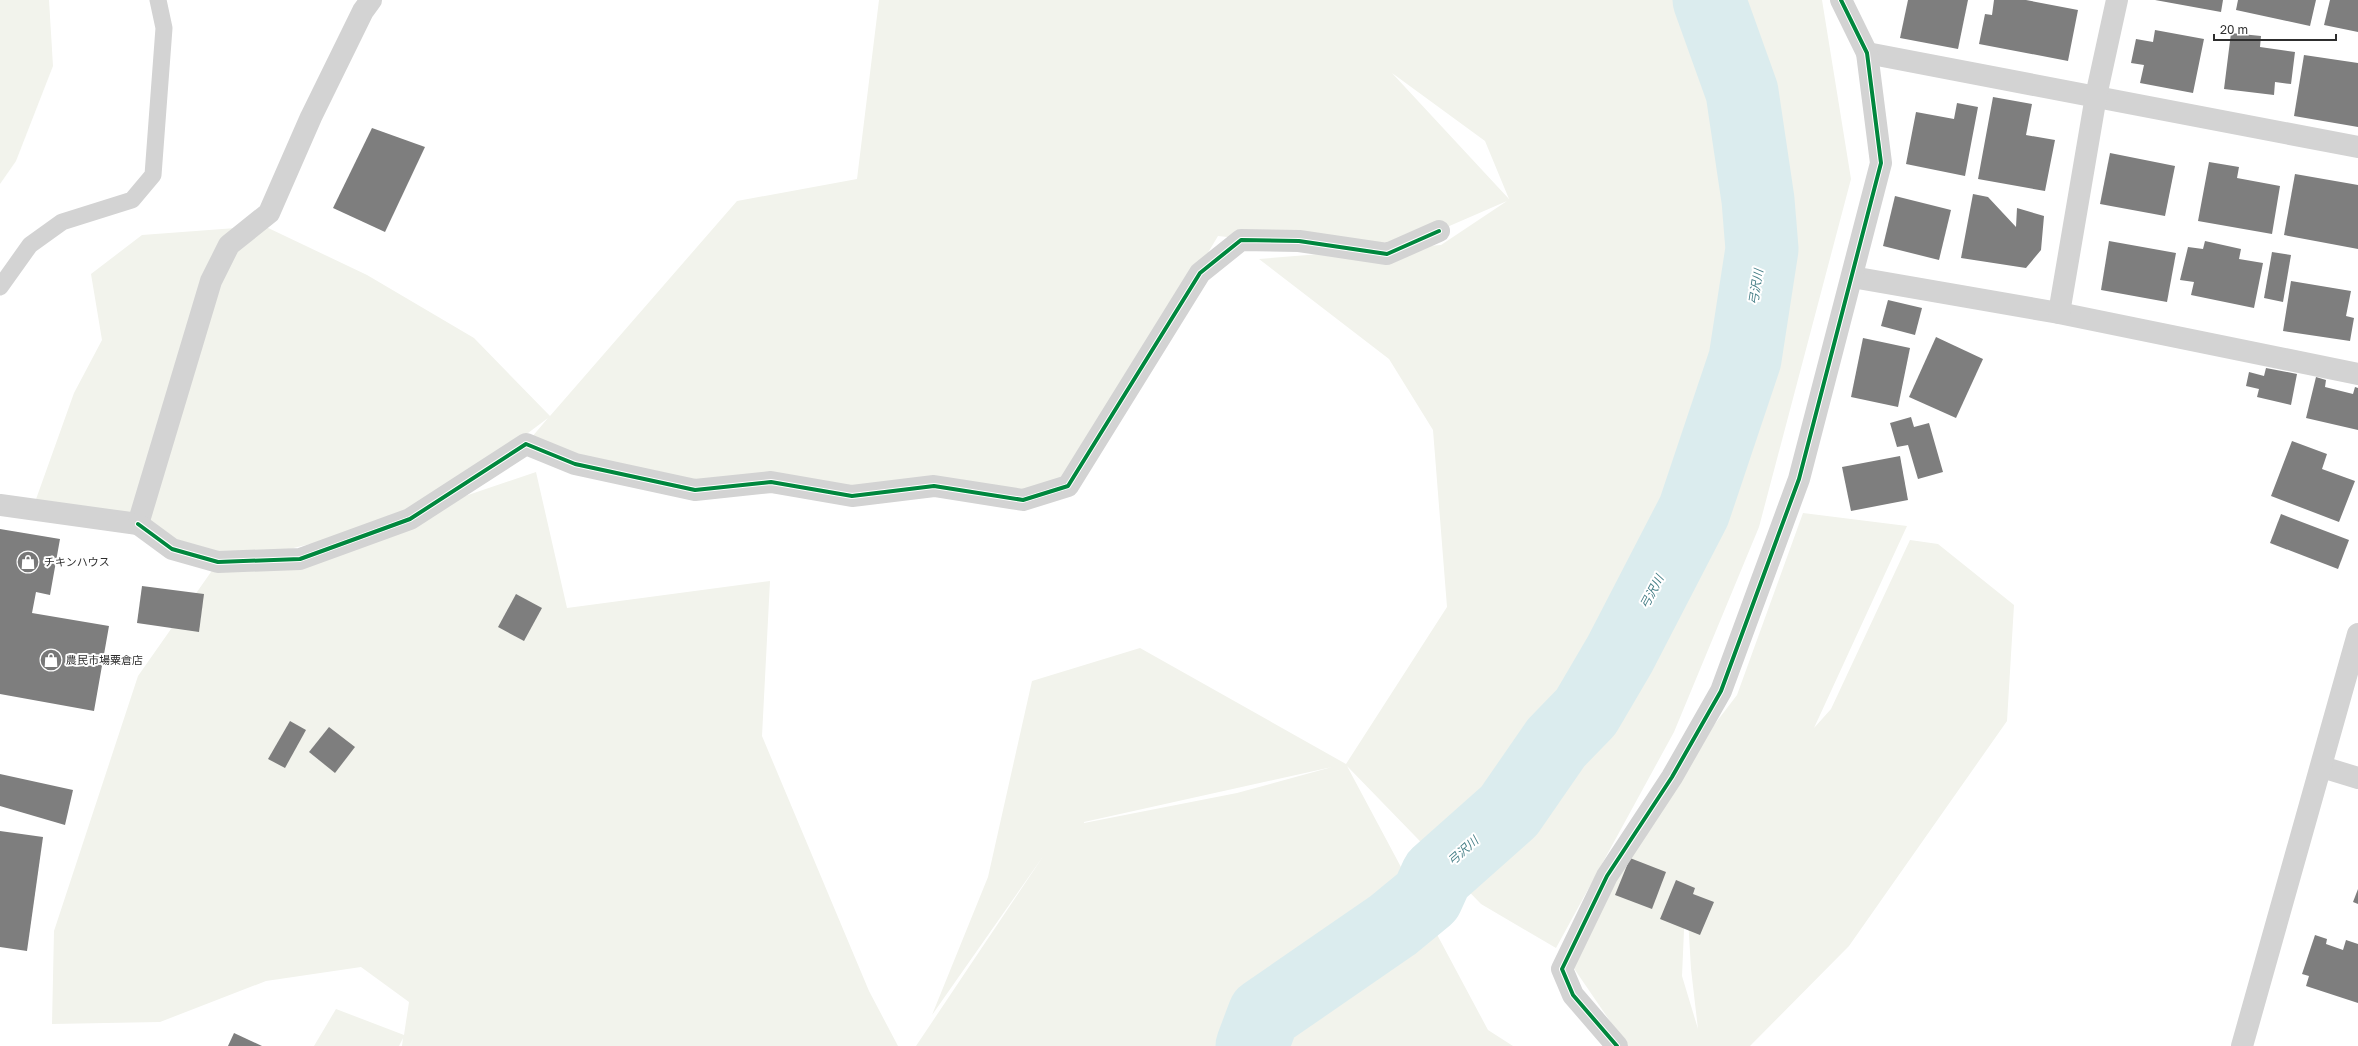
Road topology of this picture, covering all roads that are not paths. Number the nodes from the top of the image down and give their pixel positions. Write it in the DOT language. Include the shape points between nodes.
graph roads {
  1 [pos="158,0"];
  2 [pos="371,0"];
  3 [pos="1841,0"];
  4 [pos="2117,0"];
  5 [pos="1867,53"];
  6 [pos="2096,96"];
  7 [pos="2358,147"];
  8 [pos="1439,231"];
  9 [pos="1852,276"];
  10 [pos="0,287"];
  11 [pos="2059,313"];
  12 [pos="2358,374"];
  13 [pos="0,505"];
  14 [pos="138,524"];
  15 [pos="2358,634"];
  16 [pos="2322,767"];
  17 [pos="2358,778"];
  18 [pos="1617,1046"];
  19 [pos="2242,1046"];
  1 -- 10 [label="lane" via="164,28 154,175 132,200 62,222 30,245"];
  2 -- 14 [label="street" via="363,11 311,117 269,213 230,245 211,281"];
  3 -- 5 [label="street"];
  4 -- 6 [label="street"];
  5 -- 6 [label="street"];
  5 -- 9 [label="street" via="1881,163"];
  6 -- 7 [label="street"];
  6 -- 11 [label="street"];
  8 -- 14 [label="street" via="1387,254 1299,241 1241,240 1200,273 1068,486 1023,500 934,486 852,496 771,482 695,490 575,464 526,444 410,519 300,559 218,562 172,549"];
  9 -- 11 [label="street"];
  9 -- 18 [label="street" via="1799,479 1721,691 1672,777 1607,876 1562,969 1573,995"];
  11 -- 12 [label="street"];
  13 -- 14 [label="street"];
  15 -- 16 [label="street"];
  16 -- 17 [label="street"];
  16 -- 19 [label="street"];
}
